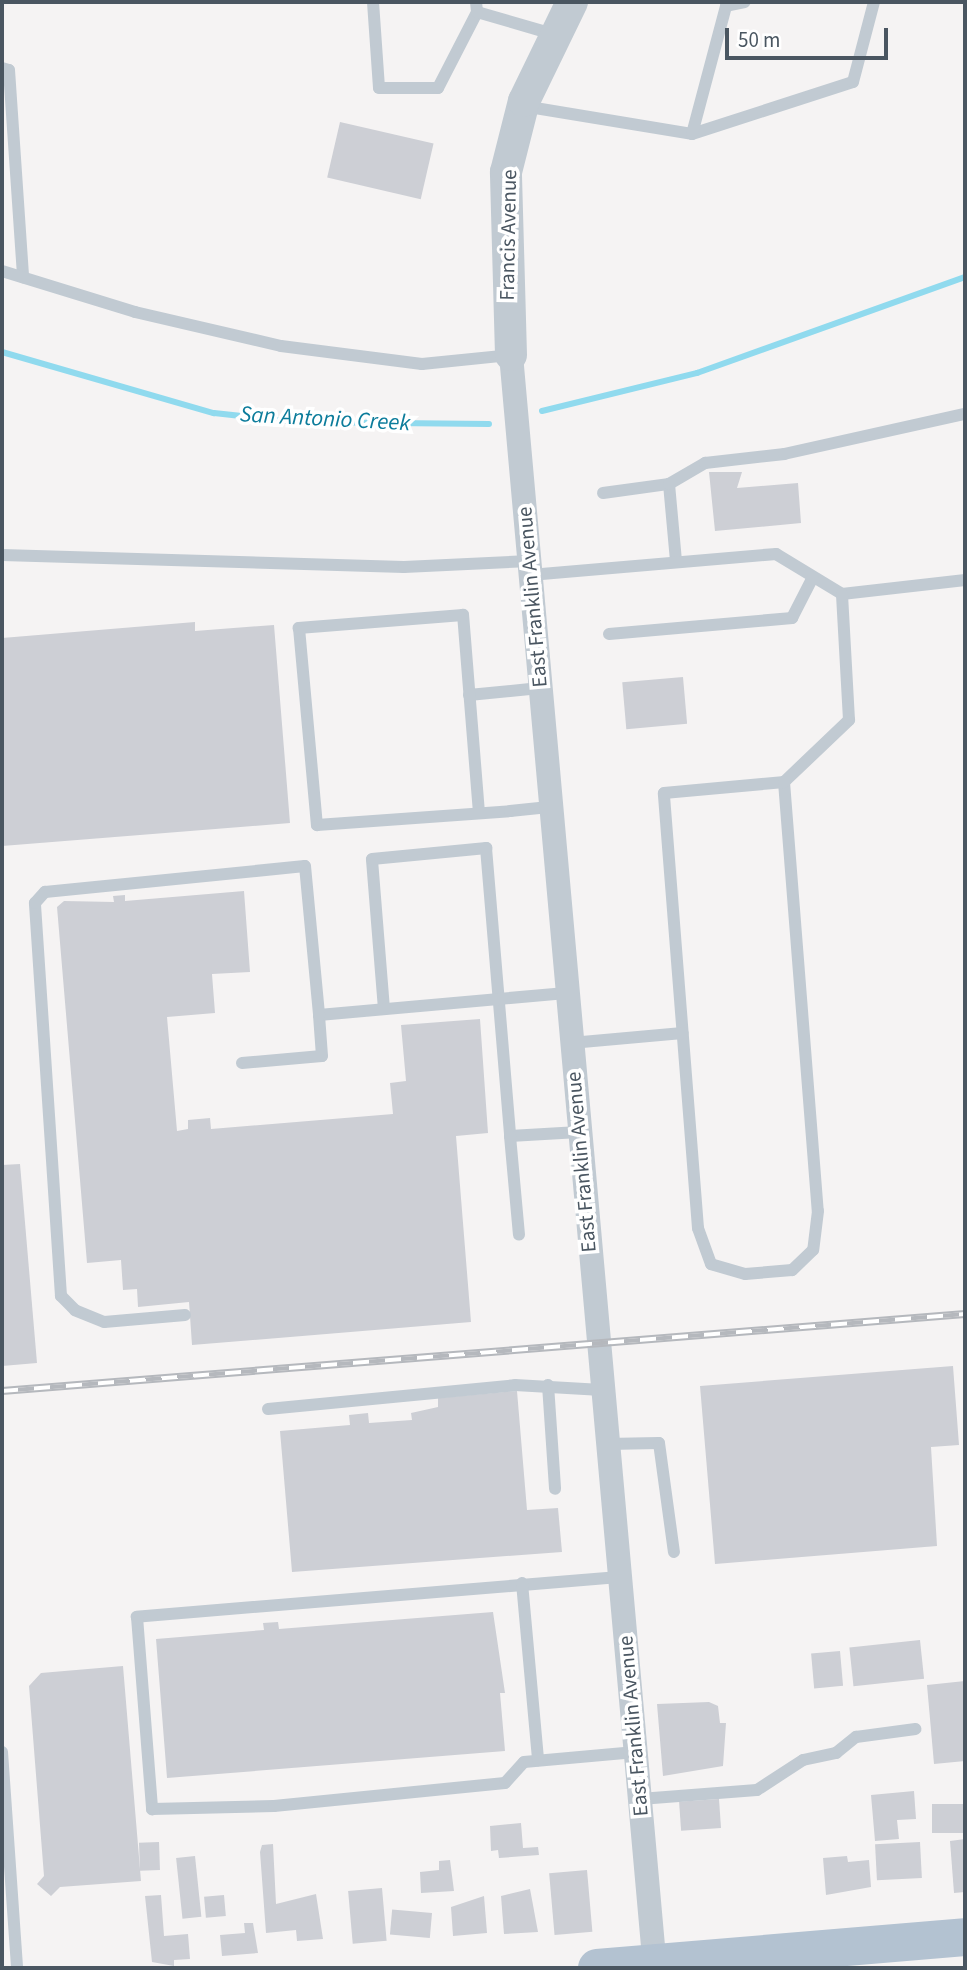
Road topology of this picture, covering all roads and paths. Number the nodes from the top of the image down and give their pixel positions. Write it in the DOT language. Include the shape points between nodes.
graph roads {
  1 [pos="373,2"];
  2 [pos="572,2"];
  3 [pos="745,2"];
  4 [pos="874,2"];
  5 [pos="726,4"];
  6 [pos="477,7"];
  7 [pos="556,35"];
  8 [pos="2,68"];
  9 [pos="523,106"];
  10 [pos="692,134"];
  11 [pos="2,271"];
  12 [pos="23,278"];
  13 [pos="511,355"];
  14 [pos="965,414"];
  15 [pos="669,484"];
  16 [pos="603,494"];
  17 [pos="2,555"];
  18 [pos="676,561"];
  19 [pos="529,568"];
  20 [pos="813,578"];
  21 [pos="965,580"];
  22 [pos="842,594"];
  23 [pos="609,634"];
  24 [pos="540,688"];
  25 [pos="469,695"];
  26 [pos="783,782"];
  27 [pos="549,807"];
  28 [pos="479,813"];
  29 [pos="566,993"];
  30 [pos="497,1000"];
  31 [pos="384,1009"];
  32 [pos="319,1015"];
  33 [pos="683,1033"];
  34 [pos="571,1043"];
  35 [pos="242,1063"];
  36 [pos="579,1132"];
  37 [pos="510,1136"];
  38 [pos="519,1235"];
  39 [pos="185,1315"];
  40 [pos="548,1385"];
  41 [pos="602,1390"];
  42 [pos="268,1409"];
  43 [pos="607,1444"];
  44 [pos="555,1489"];
  45 [pos="674,1552"];
  46 [pos="619,1577"];
  47 [pos="522,1583"];
  48 [pos="915,1729"];
  49 [pos="2,1752"];
  50 [pos="636,1752"];
  51 [pos="538,1760"];
  52 [pos="640,1799"];
  53 [pos="965,1937"];
  54 [pos="655,1966"];
  55 [pos="17,1968"];
  56 [pos="597,1968"];
  1 -- 6 [label="lane" via="379,88 438,88"];
  2 -- 7 [label="street, Francis Avenue"];
  3 -- 5 [label="lane"];
  4 -- 10 [label="lane" via="853,82"];
  5 -- 10 [label="lane"];
  6 -- 7 [label="lane"];
  7 -- 9 [label="street, Francis Avenue"];
  8 -- 12 [label="lane" via="9,70"];
  9 -- 10 [label="lane"];
  9 -- 13 [label="street, Francis Avenue" via="506,172"];
  11 -- 12 [label="lane"];
  12 -- 13 [label="lane" via="135,312 281,345 422,364"];
  13 -- 19 [label="street, East Franklin Avenue"];
  14 -- 15 [label="lane" via="785,454 705,463"];
  15 -- 16 [label="lane"];
  15 -- 18 [label="lane"];
  17 -- 19 [label="lane"];
  18 -- 19 [label="lane"];
  18 -- 20 [label="lane" via="776,554"];
  19 -- 24 [label="street, East Franklin Avenue"];
  20 -- 22 [label="lane"];
  20 -- 23 [label="lane" via="792,618"];
  21 -- 22 [label="lane"];
  22 -- 26 [label="lane" via="849,720"];
  24 -- 25 [label="lane"];
  24 -- 27 [label="street, East Franklin Avenue"];
  25 -- 28 [label="lane"];
  25 -- 28 [label="lane" via="463,615 299,628 317,825"];
  26 -- 33 [label="lane" via="664,793"];
  26 -- 33 [label="lane" via="818,1211 814,1250 792,1270 745,1274 711,1264 698,1228"];
  27 -- 28 [label="lane"];
  27 -- 29 [label="street, East Franklin Avenue"];
  29 -- 30 [label="lane"];
  29 -- 34 [label="street, East Franklin Avenue"];
  30 -- 31 [label="lane"];
  30 -- 31 [label="lane" via="486,848 372,859"];
  30 -- 37 [label="lane"];
  31 -- 32 [label="lane"];
  32 -- 35 [label="lane" via="322,1056"];
  32 -- 39 [label="lane" via="305,866 45,892 35,903 61,1296 75,1310 104,1322"];
  33 -- 34 [label="lane"];
  34 -- 36 [label="street, East Franklin Avenue"];
  36 -- 37 [label="lane"];
  36 -- 41 [label="street, East Franklin Avenue"];
  37 -- 38 [label="lane"];
  40 -- 41 [label="lane"];
  40 -- 42 [label="lane"];
  40 -- 44 [label="lane"];
  41 -- 43 [label="street, East Franklin Avenue"];
  43 -- 45 [label="lane" via="659,1443"];
  43 -- 46 [label="street, East Franklin Avenue"];
  46 -- 47 [label="lane"];
  46 -- 50 [label="street, East Franklin Avenue"];
  47 -- 51 [label="lane"];
  47 -- 51 [label="lane" via="136,1617 152,1809 274,1806 505,1783 524,1762"];
  48 -- 52 [label="lane" via="856,1737 836,1753 803,1760 757,1790"];
  49 -- 55 [label="lane"];
  50 -- 51 [label="lane"];
  50 -- 52 [label="street, East Franklin Avenue"];
  52 -- 54 [label="street, East Franklin Avenue"];
  53 -- 54 [label="main road"];
  54 -- 56 [label="main road"];
}
